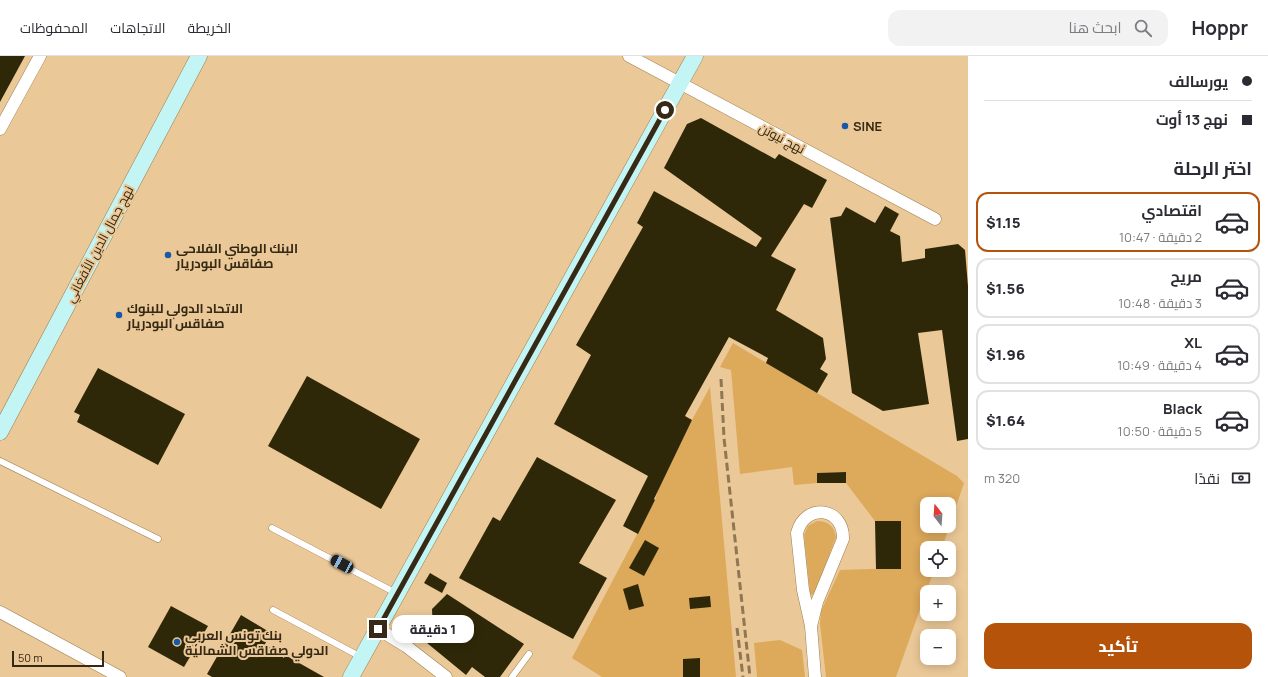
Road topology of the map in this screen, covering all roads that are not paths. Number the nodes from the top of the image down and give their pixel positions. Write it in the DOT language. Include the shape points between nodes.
graph roads {
  1 [pos="40,56"];
  2 [pos="199,56"];
  3 [pos="630,56"];
  4 [pos="695,56"];
  5 [pos="680,83"];
  6 [pos="0,129"];
  7 [pos="935,219"];
  8 [pos="0,432"];
  9 [pos="0,461"];
  10 [pos="272,528"];
  11 [pos="158,539"];
  12 [pos="397,594"];
  13 [pos="273,610"];
  14 [pos="0,612"];
  15 [pos="811,626"];
  16 [pos="378,629"];
  17 [pos="529,654"];
  18 [pos="362,658"];
  19 [pos="120,677"];
  20 [pos="351,677"];
  21 [pos="446,677"];
  22 [pos="512,677"];
  23 [pos="816,677"];
  1 -- 6 [label="street"];
  2 -- 8 [label="main road, نهج جمال الدين الأفغاني"];
  3 -- 5 [label="street, نهج نيوتن"];
  4 -- 5 [label="main road"];
  5 -- 7 [label="street, نهج نيوتن"];
  5 -- 12 [label="main road"];
  9 -- 11 [label="lane"];
  10 -- 12 [label="lane"];
  12 -- 16 [label="main road"];
  13 -- 18 [label="lane"];
  14 -- 19 [label="street"];
  15 -- 15 [label="street" via="817,602 843,539 841,524 836,518 823,512 808,515 797,533 803,590"];
  15 -- 23 [label="street"];
  16 -- 18 [label="main road"];
  16 -- 21 [label="street" via="406,646"];
  17 -- 22 [label="lane"];
  18 -- 20 [label="main road"];
}
